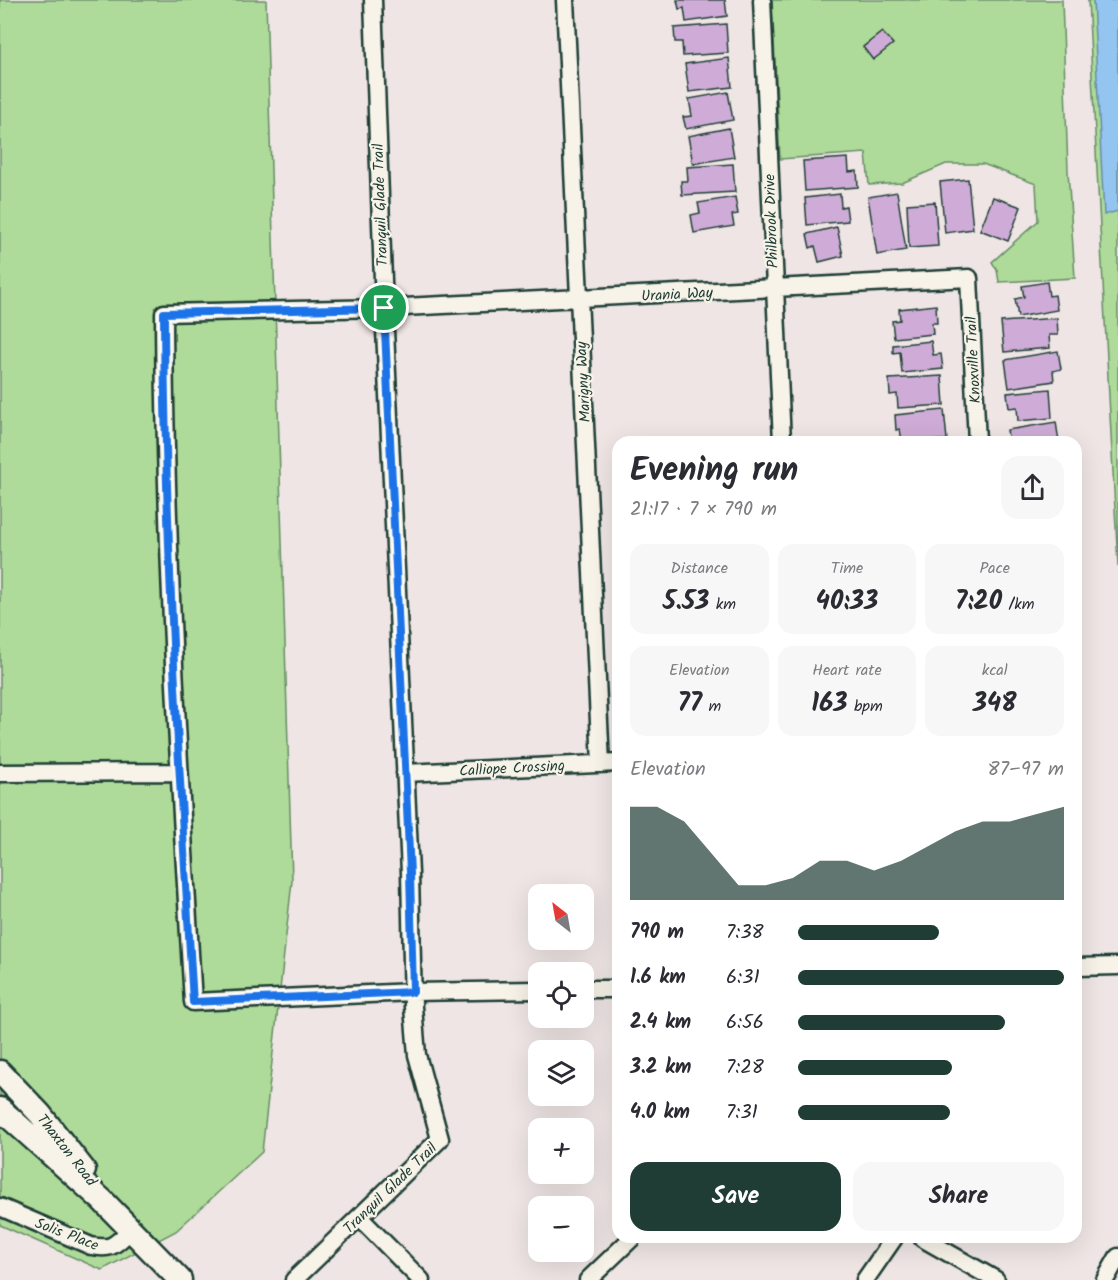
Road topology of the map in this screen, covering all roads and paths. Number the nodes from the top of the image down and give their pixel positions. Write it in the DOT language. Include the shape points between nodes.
graph roads {
  1 [pos="373,0"];
  2 [pos="565,0"];
  3 [pos="762,0"];
  4 [pos="969,278"];
  5 [pos="774,289"];
  6 [pos="579,299"];
  7 [pos="384,308"];
  8 [pos="782,436"];
  9 [pos="977,436"];
  10 [pos="610,763"];
  11 [pos="179,772"];
  12 [pos="405,772"];
  13 [pos="0,773"];
  14 [pos="1118,966"];
  15 [pos="1082,968"];
  16 [pos="594,989"];
  17 [pos="612,989"];
  18 [pos="528,990"];
  19 [pos="413,992"];
  20 [pos="0,1072"];
  21 [pos="0,1109"];
  22 [pos="0,1207"];
  23 [pos="360,1218"];
  24 [pos="130,1231"];
  25 [pos="627,1243"];
  26 [pos="891,1243"];
  27 [pos="931,1243"];
  28 [pos="1118,1257"];
  29 [pos="180,1280"];
  30 [pos="294,1280"];
  31 [pos="421,1280"];
  32 [pos="588,1280"];
  33 [pos="866,1280"];
  34 [pos="996,1280"];
  35 [pos="1105,1280"];
  1 -- 7 [label="street, Tranquil Glade Trail"];
  2 -- 6 [label="street, Marigny Way"];
  3 -- 5 [label="street, Philbrook Drive"];
  4 -- 5 [label="street, Urania Way"];
  4 -- 9 [label="street, Knoxville Trail"];
  5 -- 6 [label="street, Urania Way"];
  5 -- 8 [label="street, Philbrook Drive"];
  6 -- 7 [label="street, Urania Way"];
  6 -- 10 [label="street, Marigny Way"];
  7 -- 11 [label="street, Urania Way" via="164,313"];
  7 -- 12 [label="street, Tranquil Glade Trail"];
  10 -- 12 [label="street, Calliope Crossing"];
  11 -- 13 [label="street"];
  11 -- 19 [label="street" via="193,1002"];
  12 -- 19 [label="street, Tranquil Glade Trail"];
  14 -- 15 [label="street"];
  16 -- 17 [label="street"];
  18 -- 19 [label="street"];
  19 -- 23 [label="street, Tranquil Glade Trail" via="417,1055 440,1139"];
  20 -- 24 [label="main road, Thaxton Road" via="40,1114"];
  21 -- 24 [label="main road, Thaxton Road" via="102,1200"];
  22 -- 24 [label="street, Solis Place" via="106,1249"];
  23 -- 30 [label="street, Tranquil Glade Trail"];
  23 -- 31 [label="street"];
  24 -- 29 [label="main road, Thaxton Road"];
  25 -- 32 [label="street"];
  26 -- 33 [label="street"];
  27 -- 34 [label="street"];
  28 -- 35 [label="street"];
}
